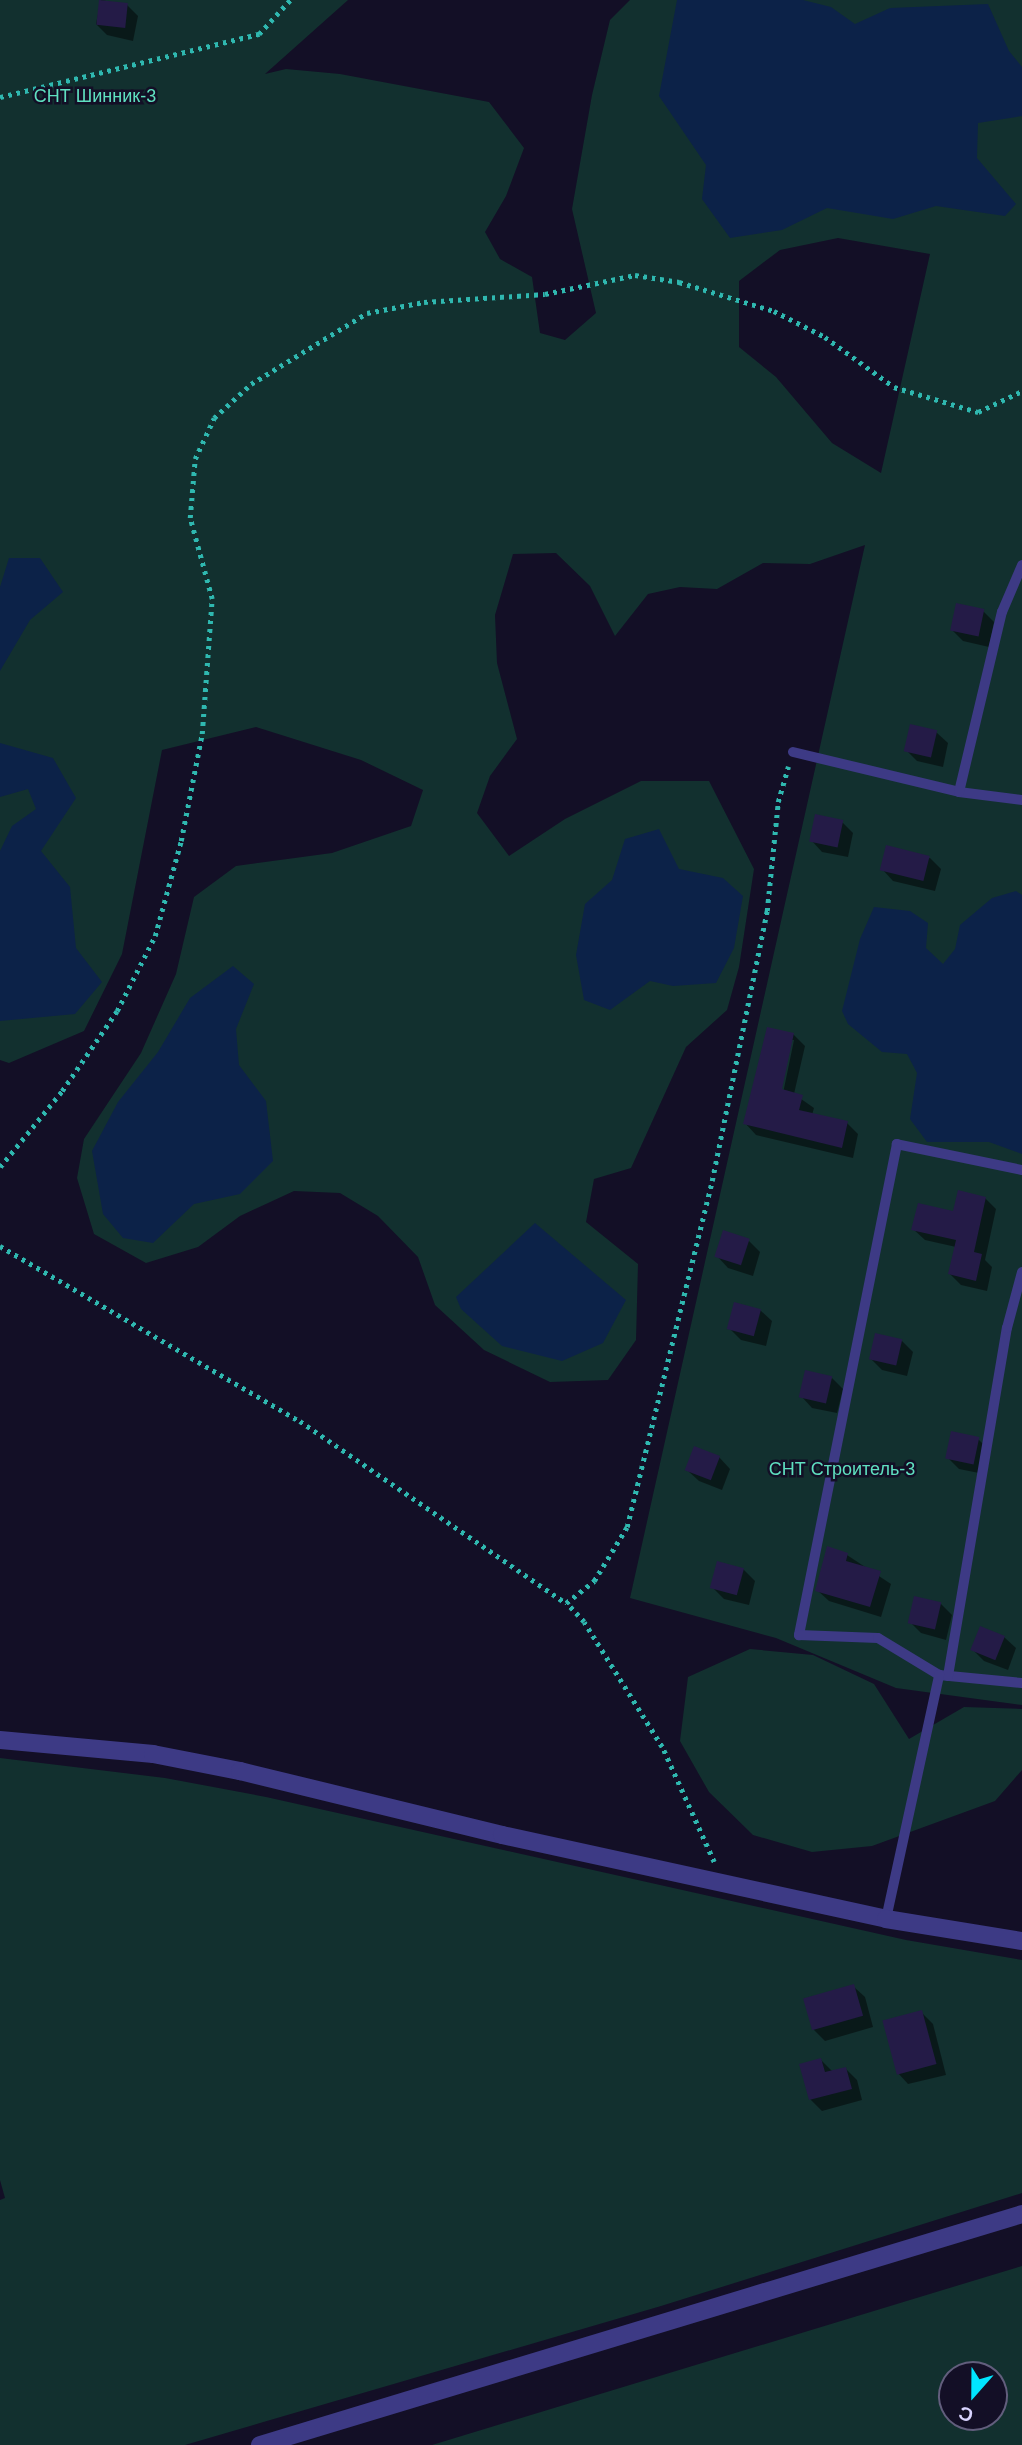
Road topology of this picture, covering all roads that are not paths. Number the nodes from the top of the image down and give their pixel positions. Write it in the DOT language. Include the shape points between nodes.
graph roads {
  1 [pos="1022,565"];
  2 [pos="793,752"];
  3 [pos="959,792"];
  4 [pos="1022,800"];
  5 [pos="1022,1170"];
  6 [pos="1022,1272"];
  7 [pos="943,1676"];
  8 [pos="1022,1684"];
  9 [pos="0,1740"];
  10 [pos="886,1919"];
  11 [pos="1022,1941"];
  12 [pos="1022,2214"];
  13 [pos="260,2445"];
  1 -- 3 [label="lane" via="1002,612"];
  2 -- 3 [label="lane"];
  3 -- 4 [label="lane"];
  5 -- 7 [label="lane" via="897,1144 799,1635 878,1638"];
  6 -- 7 [label="lane" via="1007,1328"];
  7 -- 8 [label="lane"];
  7 -- 10 [label="lane"];
  9 -- 10 [label="street" via="82,1745 203,1764"];
  10 -- 11 [label="street"];
  12 -- 13 [label="street"];
}
